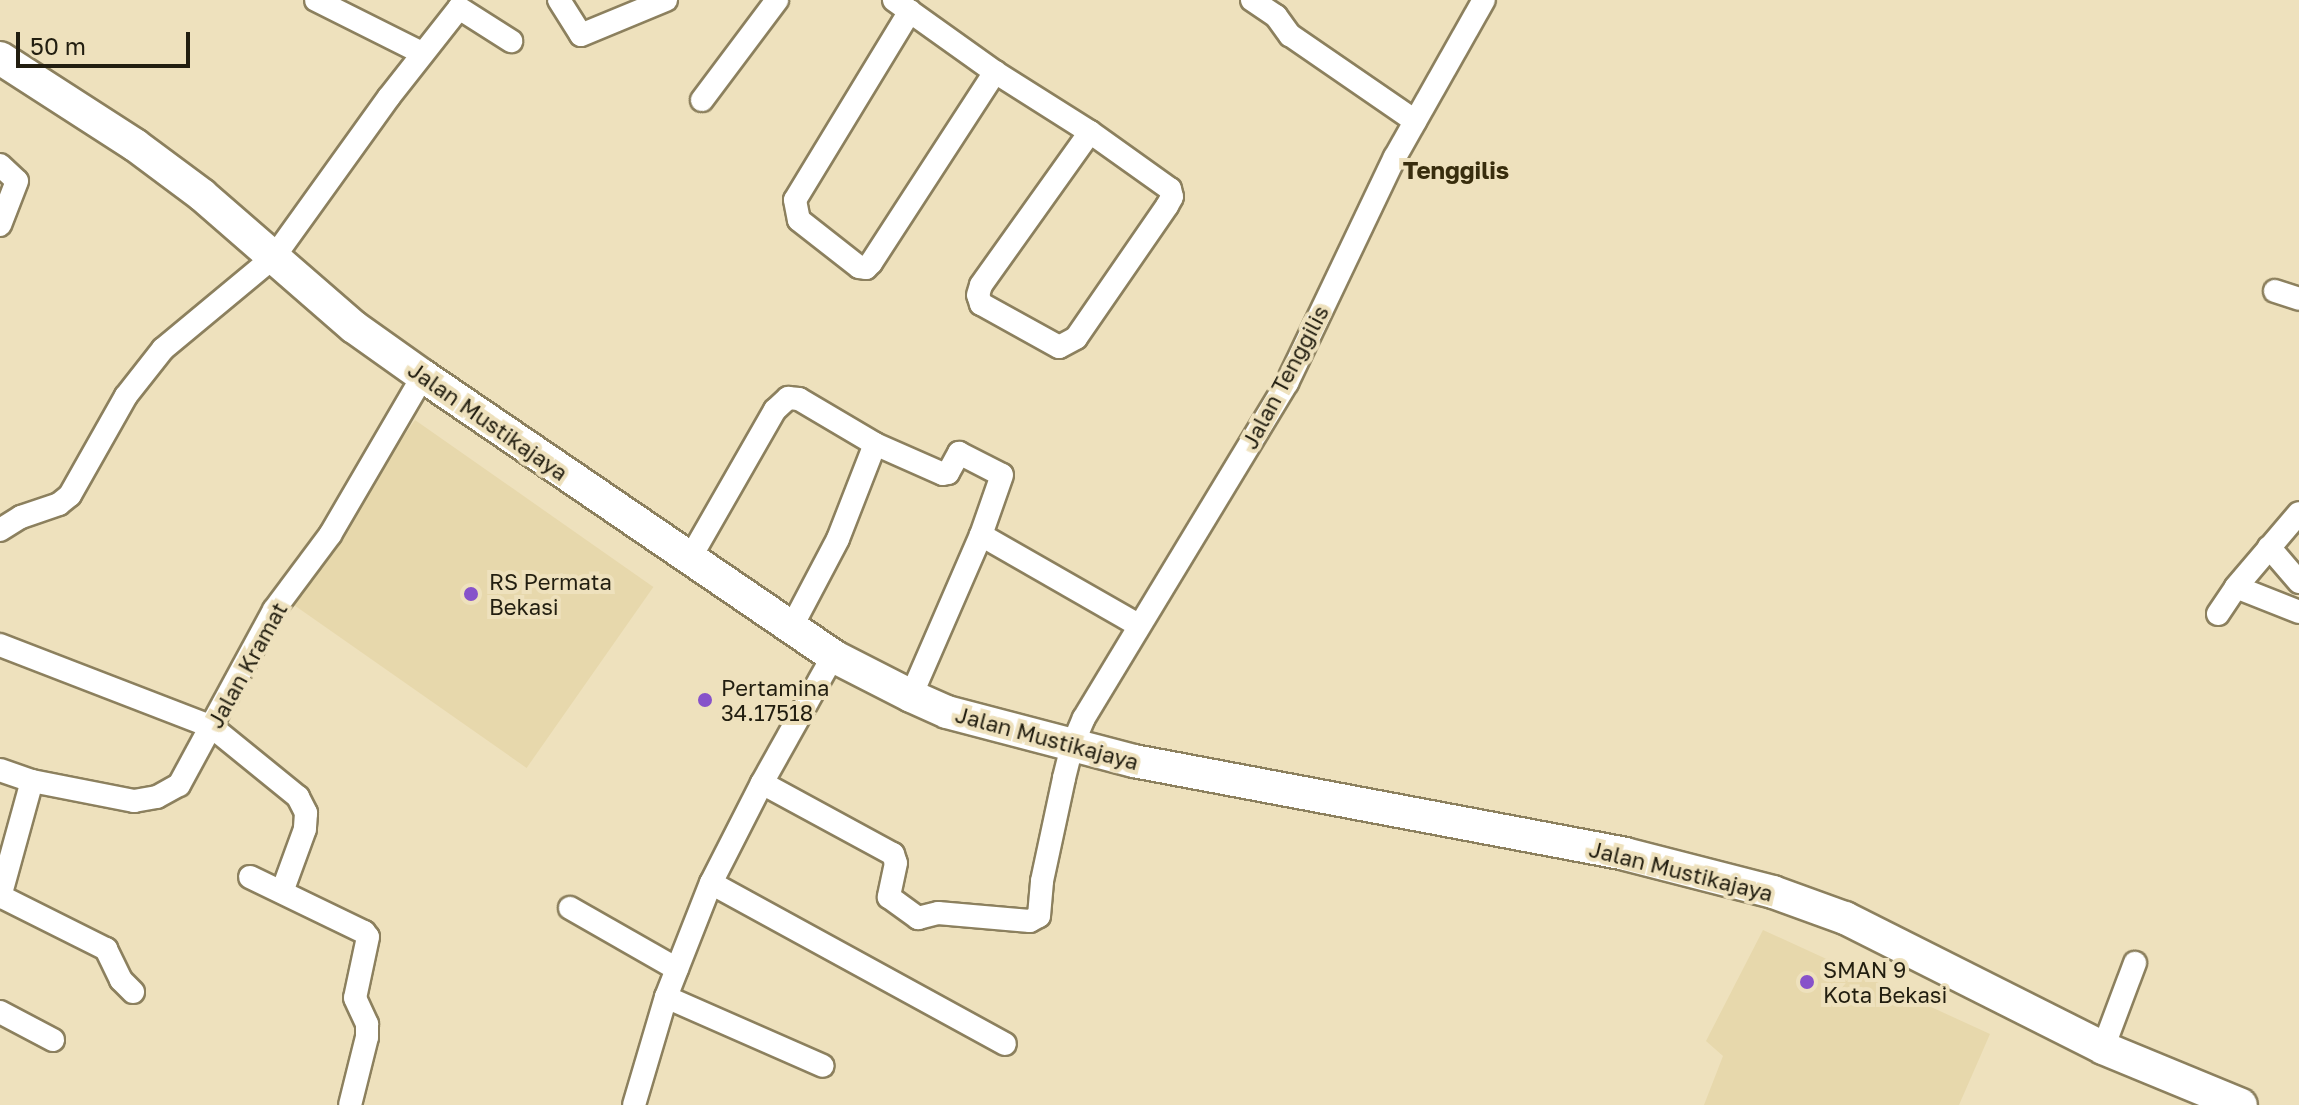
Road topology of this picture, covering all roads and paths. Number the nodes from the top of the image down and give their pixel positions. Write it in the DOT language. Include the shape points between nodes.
graph roads {
  1 [pos="316,0"];
  2 [pos="559,0"];
  3 [pos="666,0"];
  4 [pos="777,0"];
  5 [pos="1252,0"];
  6 [pos="1484,0"];
  7 [pos="902,6"];
  8 [pos="511,41"];
  9 [pos="422,53"];
  10 [pos="0,58"];
  11 [pos="995,72"];
  12 [pos="702,100"];
  13 [pos="1415,121"];
  14 [pos="1090,132"];
  15 [pos="0,165"];
  16 [pos="0,225"];
  17 [pos="274,257"];
  18 [pos="2275,291"];
  19 [pos="2299,299"];
  20 [pos="423,376"];
  21 [pos="875,444"];
  22 [pos="2299,513"];
  23 [pos="0,530"];
  24 [pos="981,535"];
  25 [pos="2269,547"];
  26 [pos="689,560"];
  27 [pos="2299,582"];
  28 [pos="2236,587"];
  29 [pos="2299,612"];
  30 [pos="2218,614"];
  31 [pos="1138,625"];
  32 [pos="791,628"];
  33 [pos="0,645"];
  34 [pos="833,656"];
  35 [pos="911,696"];
  36 [pos="212,727"];
  37 [pos="1072,746"];
  38 [pos="0,770"];
  39 [pos="32,781"];
  40 [pos="762,783"];
  41 [pos="250,877"];
  42 [pos="711,883"];
  43 [pos="282,892"];
  44 [pos="0,896"];
  45 [pos="570,908"];
  46 [pos="2135,963"];
  47 [pos="677,969"];
  48 [pos="133,992"];
  49 [pos="666,997"];
  50 [pos="0,1012"];
  51 [pos="53,1040"];
  52 [pos="1005,1044"];
  53 [pos="2103,1048"];
  54 [pos="823,1066"];
  55 [pos="350,1105"];
  56 [pos="634,1105"];
  57 [pos="2241,1105"];
  1 -- 9 [label="street"];
  2 -- 3 [label="street" via="581,35"];
  4 -- 12 [label="street"];
  5 -- 13 [label="street" via="1276,16 1294,38"];
  6 -- 13 [label="street, Jalan Tenggilis"];
  7 -- 11 [label="street"];
  7 -- 11 [label="street" via="795,200 799,220 859,267 871,263"];
  8 -- 9 [label="street" via="459,8"];
  9 -- 17 [label="street"];
  10 -- 17 [label="main road, Jalan Mustikajaya" via="135,145"];
  11 -- 14 [label="street"];
  13 -- 31 [label="street, Jalan Tenggilis" via="1287,383"];
  14 -- 14 [label="street" via="978,295 981,304 1059,347 1076,338 1172,197 1170,189"];
  15 -- 16 [label="street" via="17,181"];
  17 -- 20 [label="main road, Jalan Mustikajaya" via="354,327"];
  17 -- 23 [label="street" via="163,349 126,396 70,495"];
  18 -- 19 [label="street"];
  20 -- 26 [label="main road, Jalan Mustikajaya"];
  20 -- 36 [label="street, Jalan Kramat" via="330,535 274,610"];
  21 -- 24 [label="street" via="943,474 959,453 1001,473"];
  21 -- 26 [label="street" via="799,399 788,398 775,410"];
  21 -- 32 [label="street" via="838,539"];
  22 -- 25 [label="street"];
  24 -- 31 [label="street"];
  24 -- 35 [label="street"];
  25 -- 27 [label="street"];
  25 -- 28 [label="street"];
  26 -- 32 [label="main road, Jalan Mustikajaya"];
  28 -- 29 [label="street"];
  28 -- 30 [label="street"];
  31 -- 37 [label="street, Jalan Tenggilis"];
  32 -- 34 [label="main road, Jalan Mustikajaya"];
  33 -- 36 [label="street"];
  34 -- 35 [label="main road, Jalan Mustikajaya"];
  34 -- 40 [label="street"];
  35 -- 37 [label="main road, Jalan Mustikajaya" via="947,712"];
  36 -- 39 [label="street, Jalan Kramat" via="179,785 157,797 134,801"];
  36 -- 43 [label="street" via="304,804 305,829"];
  37 -- 40 [label="street, Jalan Tenggilis" via="1042,881 1041,911 1030,921 938,913 918,918 889,897 893,854"];
  37 -- 53 [label="main road, Jalan Mustikajaya" via="1625,854 1773,892 1845,918"];
  38 -- 39 [label="street, Jalan Kramat"];
  39 -- 44 [label="street"];
  40 -- 42 [label="street"];
  41 -- 43 [label="street"];
  42 -- 47 [label="street"];
  42 -- 52 [label="street"];
  43 -- 55 [label="street" via="368,937 355,998 367,1037"];
  44 -- 48 [label="street" via="106,949"];
  45 -- 47 [label="street"];
  46 -- 53 [label="street"];
  47 -- 49 [label="street"];
  49 -- 54 [label="street"];
  49 -- 56 [label="street"];
  50 -- 51 [label="street"];
  53 -- 57 [label="main road, Jalan Mustikajaya"];
}
